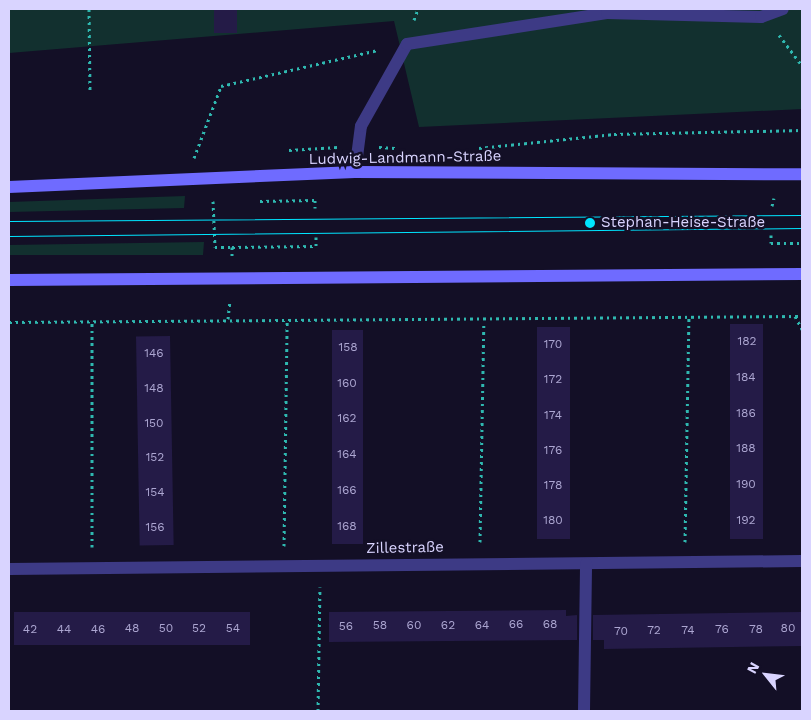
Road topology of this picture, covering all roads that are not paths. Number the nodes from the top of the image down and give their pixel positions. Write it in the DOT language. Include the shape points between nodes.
graph roads {
  1 [pos="783,9"];
  2 [pos="355,172"];
  3 [pos="802,174"];
  4 [pos="9,187"];
  5 [pos="802,274"];
  6 [pos="9,280"];
  7 [pos="802,561"];
  8 [pos="586,564"];
  9 [pos="9,569"];
  10 [pos="584,711"];
  1 -- 2 [label="street" via="760,17 607,13 407,44 361,126"];
  2 -- 3 [label="main road, Ludwig-Landmann-Straße"];
  2 -- 4 [label="main road, Ludwig-Landmann-Straße"];
  5 -- 6 [label="main road"];
  7 -- 8 [label="street, Zillestraße"];
  8 -- 9 [label="street, Zillestraße" via="480,563 284,569 92,565"];
  8 -- 10 [label="street"];
}
